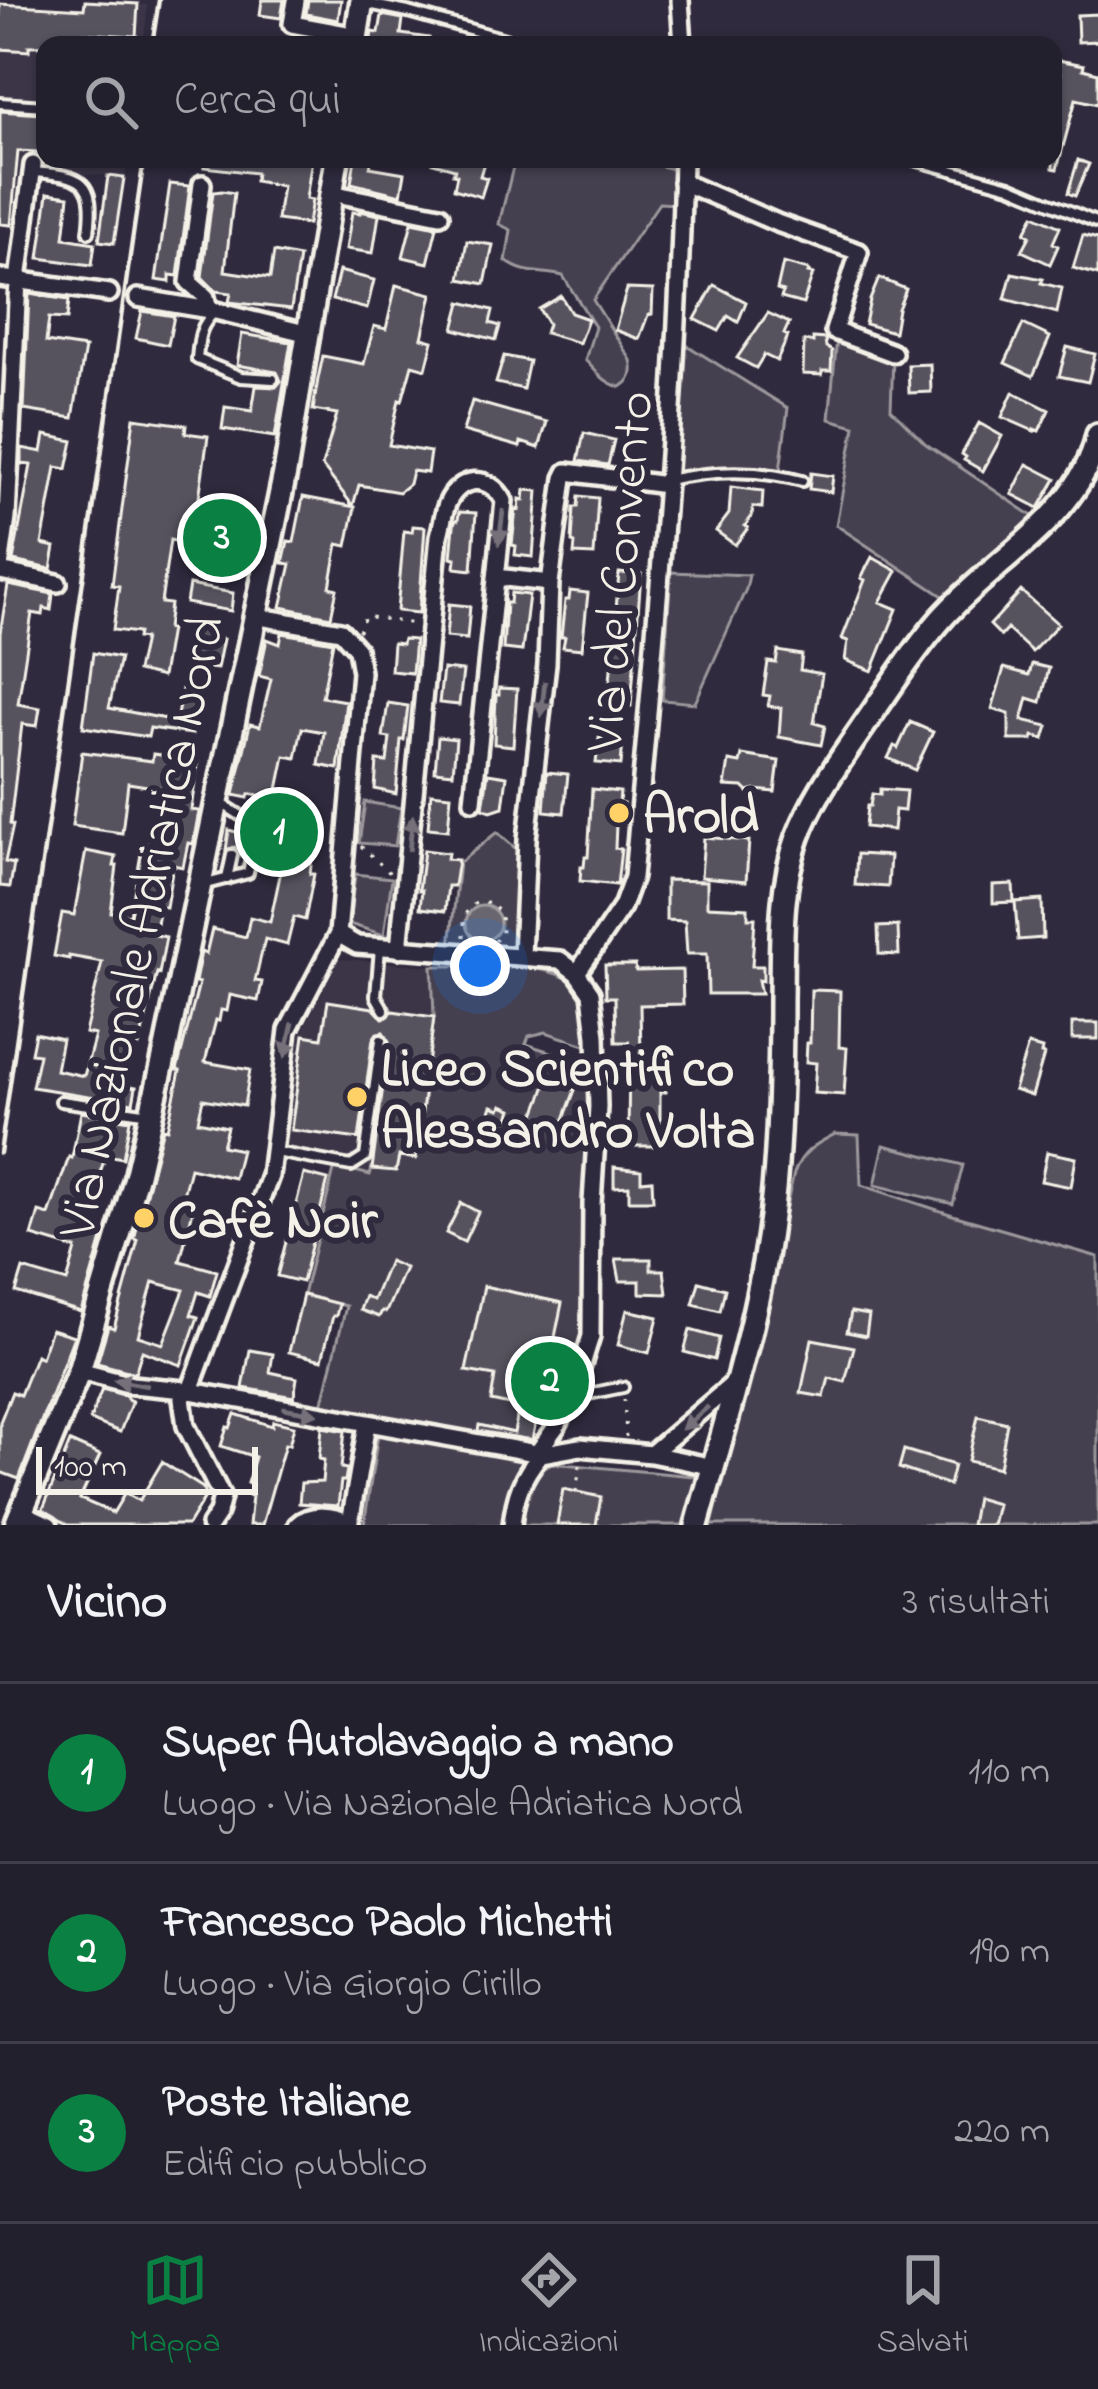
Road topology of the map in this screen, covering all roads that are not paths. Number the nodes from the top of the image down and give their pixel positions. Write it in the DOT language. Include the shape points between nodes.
graph roads {
  1 [pos="296,1"];
  2 [pos="362,1"];
  3 [pos="682,2"];
  4 [pos="337,36"];
  5 [pos="357,36"];
  6 [pos="494,36"];
  7 [pos="683,36"];
  8 [pos="0,103"];
  9 [pos="36,105"];
  10 [pos="36,165"];
  11 [pos="45,168"];
  12 [pos="336,168"];
  13 [pos="682,168"];
  14 [pos="944,168"];
  15 [pos="682,182"];
  16 [pos="202,184"];
  17 [pos="332,193"];
  18 [pos="440,215"];
  19 [pos="1098,223"];
  20 [pos="89,232"];
  21 [pos="9,279"];
  22 [pos="109,293"];
  23 [pos="138,298"];
  24 [pos="213,311"];
  25 [pos="310,334"];
  26 [pos="893,353"];
  27 [pos="273,379"];
  28 [pos="1098,435"];
  29 [pos="4,478"];
  30 [pos="802,481"];
  31 [pos="666,483"];
  32 [pos="0,569"];
  33 [pos="496,577"];
  34 [pos="550,583"];
  35 [pos="58,584"];
  36 [pos="254,616"];
  37 [pos="218,800"];
  38 [pos="473,801"];
  39 [pos="239,815"];
  40 [pos="236,831"];
  41 [pos="255,836"];
  42 [pos="232,855"];
  43 [pos="251,859"];
  44 [pos="227,881"];
  45 [pos="200,885"];
  46 [pos="338,934"];
  47 [pos="380,947"];
  48 [pos="399,949"];
  49 [pos="522,956"];
  50 [pos="577,973"];
  51 [pos="385,1010"];
  52 [pos="381,1040"];
  53 [pos="61,1101"];
  54 [pos="151,1114"];
  55 [pos="273,1151"];
  56 [pos="79,1371"];
  57 [pos="737,1380"];
  58 [pos="623,1387"];
  59 [pos="185,1390"];
  60 [pos="572,1397"];
  61 [pos="367,1424"];
  62 [pos="542,1454"];
  63 [pos="651,1454"];
  64 [pos="714,1467"];
  65 [pos="18,1519"];
  66 [pos="350,1524"];
  67 [pos="49,1525"];
  68 [pos="210,1525"];
  69 [pos="297,1525"];
  70 [pos="512,1525"];
  71 [pos="698,1525"];
  1 -- 4 [label="street" via="292,24"];
  2 -- 5 [label="main road"];
  2 -- 6 [label="lane"];
  3 -- 7 [label="street"];
  8 -- 9 [label="lane"];
  10 -- 21 [label="street"];
  11 -- 20 [label="lane" via="85,186"];
  12 -- 17 [label="main road, Via Nazionale Adriatica Nord"];
  13 -- 15 [label="street, Via del Convento"];
  14 -- 19 [label="lane"];
  15 -- 26 [label="street" via="859,252 834,331"];
  15 -- 31 [label="street, Via del Convento"];
  16 -- 24 [label="street" via="189,282"];
  17 -- 18 [label="street"];
  17 -- 25 [label="main road, Via Nazionale Adriatica Nord"];
  21 -- 22 [label="street"];
  21 -- 29 [label="street"];
  23 -- 24 [label="street"];
  24 -- 25 [label="street"];
  24 -- 27 [label="lane" via="197,359 241,377"];
  25 -- 36 [label="main road, Via Nazionale Adriatica Nord"];
  28 -- 57 [label="main road" via="1073,492 944,616 906,664 815,797 796,842 780,931 774,1190"];
  29 -- 32 [label="street"];
  30 -- 31 [label="lane" via="718,471"];
  31 -- 34 [label="street" via="566,472"];
  31 -- 50 [label="street, Via del Convento" via="633,877"];
  32 -- 35 [label="street"];
  33 -- 34 [label="street"];
  33 -- 38 [label="street"];
  48 -- 33 [label="street, one-way" via="439,536 448,501 470,482 493,485 503,501"];
  34 -- 49 [label="street, one-way"];
  36 -- 37 [label="main road, Via Nazionale Adriatica Nord"];
  36 -- 46 [label="street" via="341,631 358,649"];
  37 -- 39 [label="lane"];
  37 -- 45 [label="main road, Via Nazionale Adriatica Nord"];
  39 -- 40 [label="lane"];
  39 -- 41 [label="lane" via="256,826"];
  42 -- 44 [label="lane"];
  43 -- 44 [label="lane" via="248,873"];
  44 -- 45 [label="lane"];
  45 -- 54 [label="main road, Via Nazionale Adriatica Nord"];
  46 -- 47 [label="street"];
  46 -- 55 [label="street, one-way" via="288,1030"];
  47 -- 48 [label="street"];
  47 -- 51 [label="lane" via="376,996"];
  48 -- 49 [label="street"];
  49 -- 50 [label="street" via="560,960"];
  50 -- 60 [label="street" via="591,993 598,1107 591,1336"];
  52 -- 55 [label="lane" via="365,1157 351,1166"];
  53 -- 54 [label="lane"];
  54 -- 56 [label="main road, Via Nazionale Adriatica Nord"];
  55 -- 59 [label="street" via="256,1219"];
  59 -- 56 [label="street, one-way"];
  56 -- 65 [label="main road, Via Nazionale Adriatica Nord"];
  57 -- 63 [label="street, one-way"];
  57 -- 64 [label="main road"];
  58 -- 60 [label="lane"];
  59 -- 61 [label="street, one-way"];
  59 -- 68 [label="street" via="186,1426 222,1497"];
  60 -- 62 [label="street"];
  61 -- 62 [label="street"];
  61 -- 66 [label="street"];
  62 -- 63 [label="street" via="580,1447"];
  62 -- 70 [label="street" via="514,1497"];
  63 -- 64 [label="street"];
  64 -- 71 [label="main road"];
  65 -- 67 [label="street"];
  66 -- 69 [label="street" via="315,1515"];
}
